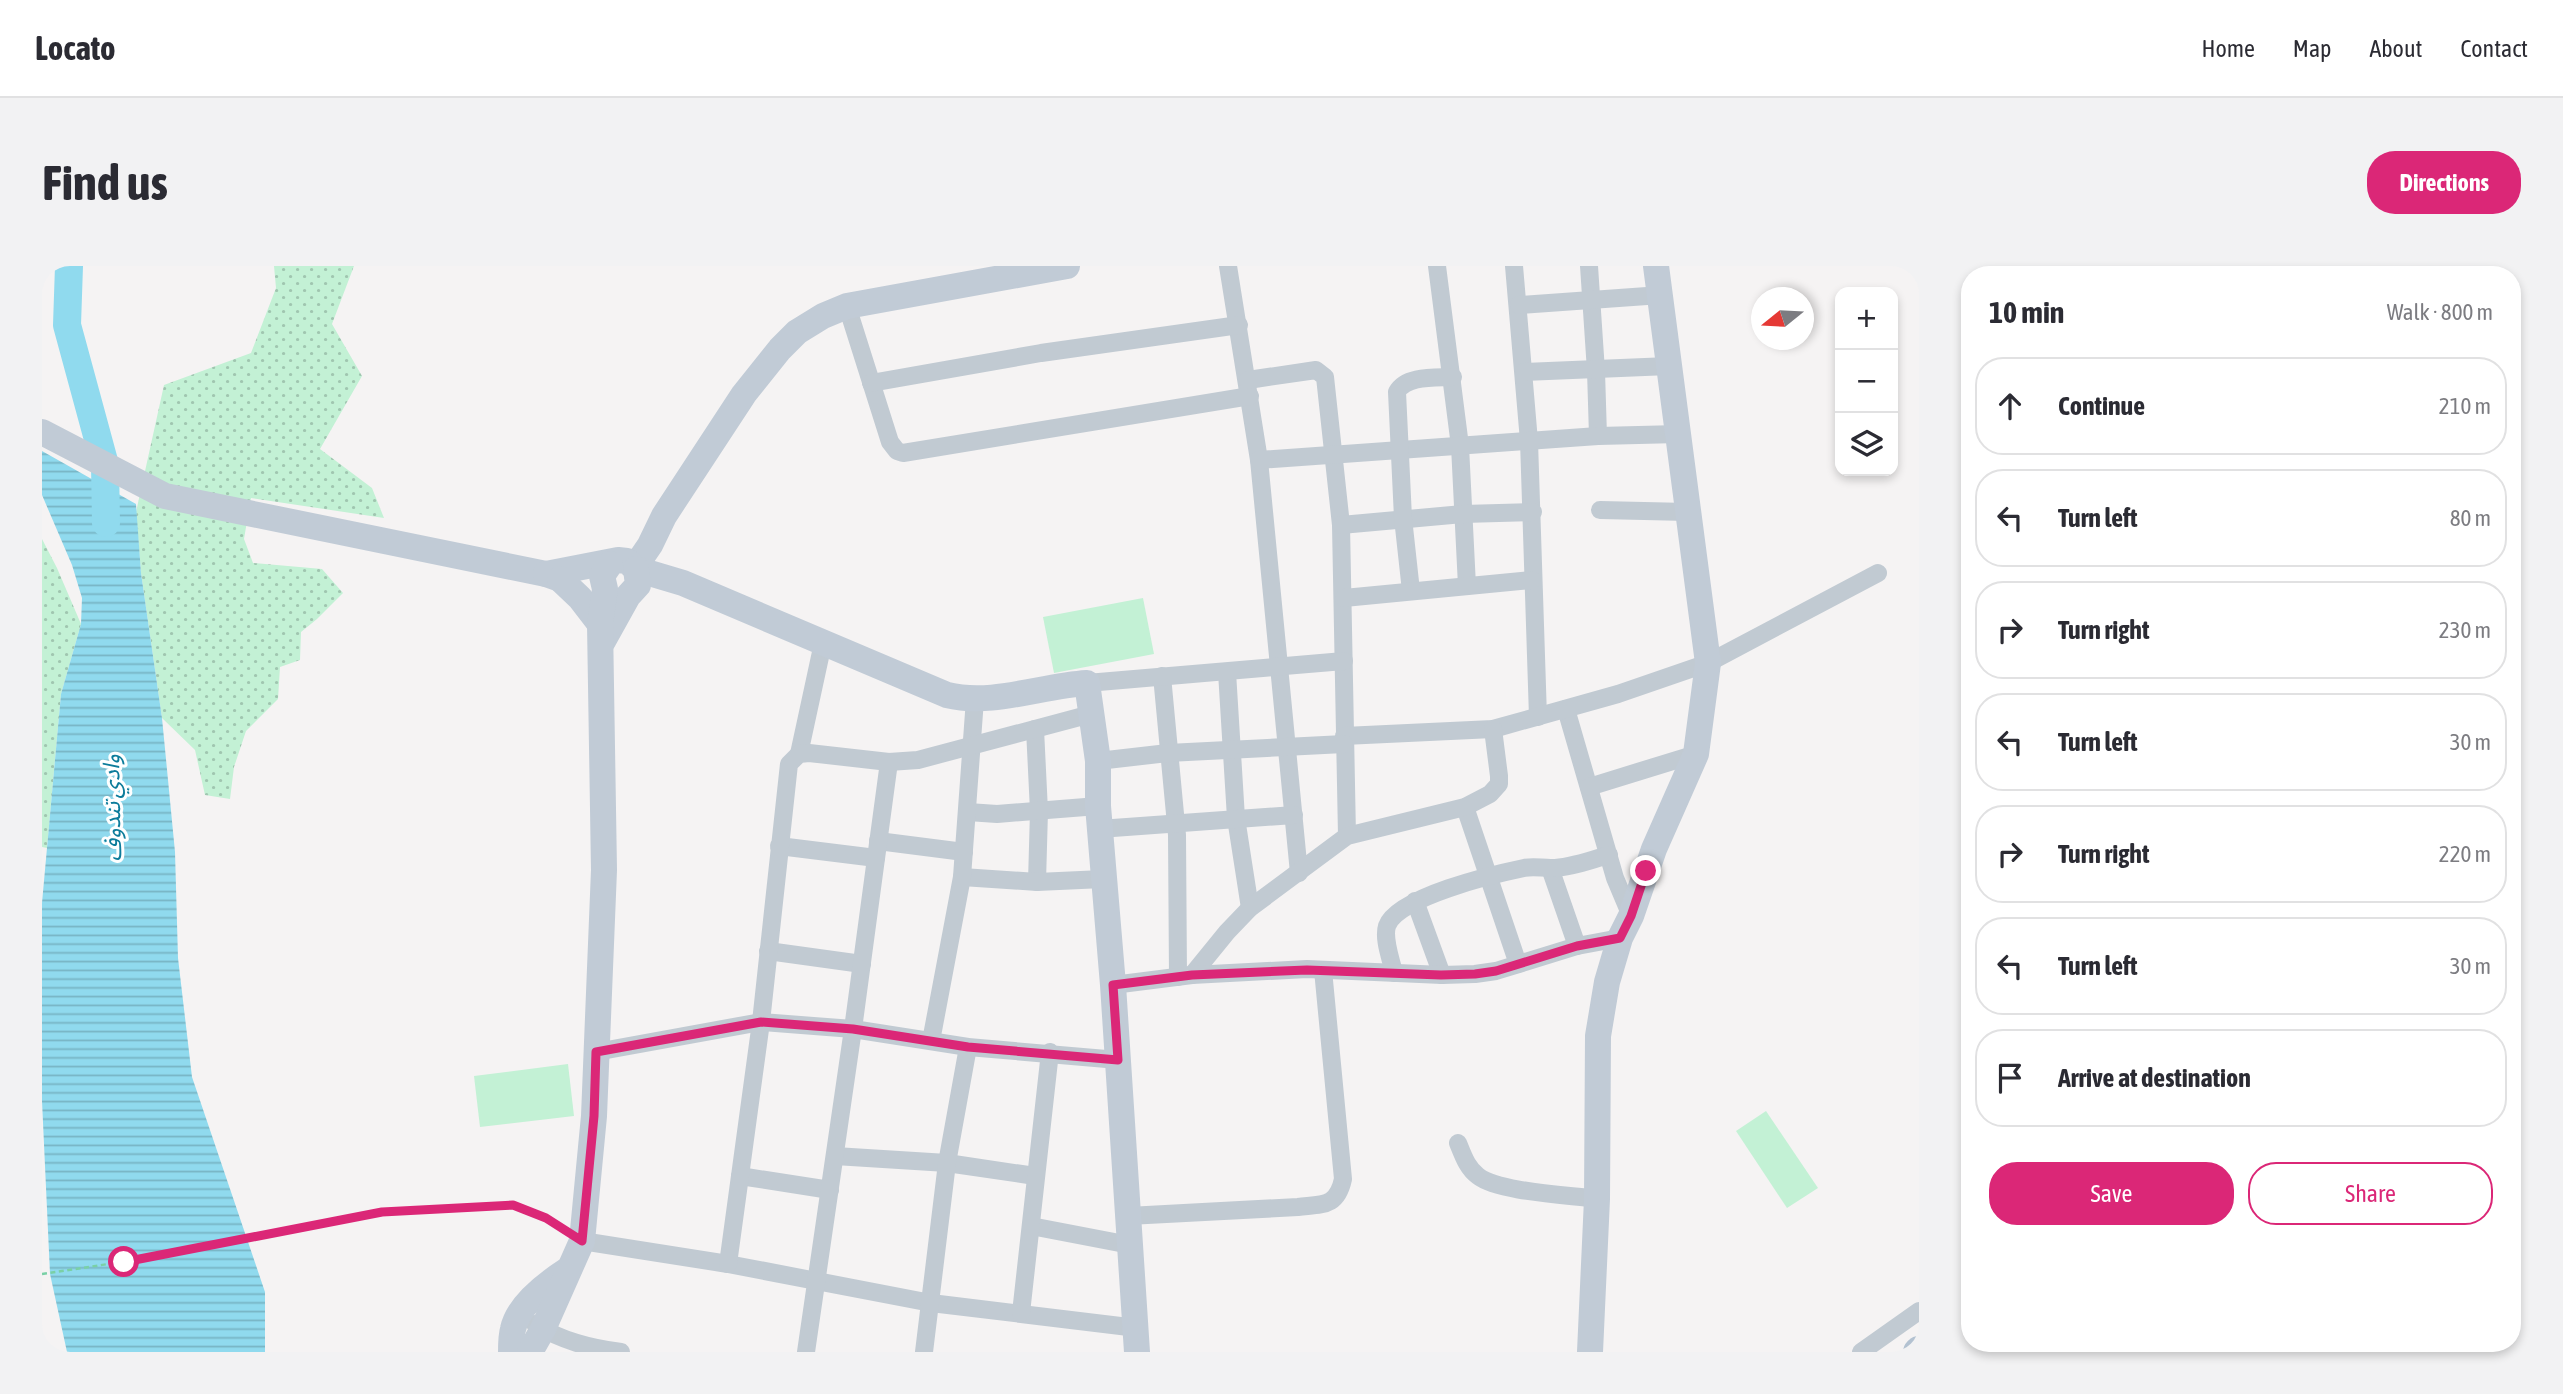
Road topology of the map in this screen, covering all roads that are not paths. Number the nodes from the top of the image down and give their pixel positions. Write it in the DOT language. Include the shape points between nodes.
graph roads {
  1 [pos="1067,266"];
  2 [pos="1228,266"];
  3 [pos="1437,266"];
  4 [pos="1514,266"];
  5 [pos="1589,266"];
  6 [pos="1656,266"];
  7 [pos="1661,295"];
  8 [pos="1591,301"];
  9 [pos="1519,305"];
  10 [pos="847,306"];
  11 [pos="1238,325"];
  12 [pos="1669,366"];
  13 [pos="1596,371"];
  14 [pos="1524,372"];
  15 [pos="1453,377"];
  16 [pos="871,383"];
  17 [pos="1249,388"];
  18 [pos="42,432"];
  19 [pos="1679,434"];
  20 [pos="1598,436"];
  21 [pos="1529,441"];
  22 [pos="1460,446"];
  23 [pos="1398,450"];
  24 [pos="1335,455"];
  25 [pos="1259,460"];
  26 [pos="1600,510"];
  27 [pos="1533,512"];
  28 [pos="1688,512"];
  29 [pos="1463,514"];
  30 [pos="1403,518"];
  31 [pos="1341,525"];
  32 [pos="1878,573"];
  33 [pos="553,577"];
  34 [pos="621,577"];
  35 [pos="1532,580"];
  36 [pos="1467,586"];
  37 [pos="1411,591"];
  38 [pos="1344,598"];
  39 [pos="600,635"];
  40 [pos="823,643"];
  41 [pos="1344,661"];
  42 [pos="1708,663"];
  43 [pos="1280,666"];
  44 [pos="1227,672"];
  45 [pos="1162,676"];
  46 [pos="1087,683"];
  47 [pos="975,699"];
  48 [pos="1566,709"];
  49 [pos="1091,714"];
  50 [pos="1538,718"];
  51 [pos="1035,729"];
  52 [pos="1493,729"];
  53 [pos="1344,740"];
  54 [pos="972,745"];
  55 [pos="1289,746"];
  56 [pos="1231,751"];
  57 [pos="1168,753"];
  58 [pos="799,754"];
  59 [pos="1696,754"];
  60 [pos="1098,761"];
  61 [pos="889,762"];
  62 [pos="1588,787"];
  63 [pos="1465,807"];
  64 [pos="1039,811"];
  65 [pos="968,812"];
  66 [pos="1294,815"];
  67 [pos="1099,818"];
  68 [pos="1236,818"];
  69 [pos="1176,823"];
  70 [pos="1347,836"];
  71 [pos="779,846"];
  72 [pos="877,849"];
  73 [pos="964,852"];
  74 [pos="1609,855"];
  75 [pos="1550,868"];
  76 [pos="1299,873"];
  77 [pos="1487,876"];
  78 [pos="962,877"];
  79 [pos="1103,879"];
  80 [pos="1037,883"];
  81 [pos="1415,901"];
  82 [pos="1250,908"];
  83 [pos="1626,927"];
  84 [pos="1577,946"];
  85 [pos="768,951"];
  86 [pos="862,964"];
  87 [pos="1518,964"];
  88 [pos="1323,970"];
  89 [pos="1394,973"];
  90 [pos="1441,975"];
  91 [pos="1185,976"];
  92 [pos="1113,985"];
  93 [pos="761,1022"];
  94 [pos="853,1029"];
  95 [pos="931,1041"];
  96 [pos="968,1047"];
  97 [pos="596,1052"];
  98 [pos="1051,1052"];
  99 [pos="1118,1060"];
  100 [pos="1458,1143"];
  101 [pos="835,1156"];
  102 [pos="947,1163"];
  103 [pos="1035,1175"];
  104 [pos="740,1176"];
  105 [pos="830,1190"];
  106 [pos="1597,1199"];
  107 [pos="1128,1216"];
  108 [pos="1031,1226"];
  109 [pos="582,1241"];
  110 [pos="1130,1245"];
  111 [pos="729,1264"];
  112 [pos="568,1270"];
  113 [pos="816,1281"];
  114 [pos="931,1303"];
  115 [pos="1919,1311"];
  116 [pos="1021,1313"];
  117 [pos="518,1314"];
  118 [pos="543,1329"];
  119 [pos="1137,1340"];
  120 [pos="609,1351"];
  121 [pos="511,1352"];
  122 [pos="530,1352"];
  123 [pos="806,1352"];
  124 [pos="924,1352"];
  125 [pos="1590,1352"];
  126 [pos="1861,1352"];
  1 -- 10 [label="street"];
  2 -- 11 [label="street"];
  3 -- 15 [label="street"];
  4 -- 9 [label="street"];
  5 -- 8 [label="street"];
  6 -- 7 [label="street"];
  7 -- 8 [label="street"];
  7 -- 12 [label="street"];
  8 -- 9 [label="street"];
  8 -- 13 [label="street"];
  9 -- 14 [label="street"];
  10 -- 16 [label="street"];
  10 -- 34 [label="street" via="797,332 780,349 744,394 650,545"];
  11 -- 16 [label="street"];
  11 -- 17 [label="street"];
  12 -- 13 [label="street"];
  12 -- 19 [label="street"];
  13 -- 14 [label="street"];
  13 -- 20 [label="street"];
  14 -- 21 [label="street"];
  15 -- 22 [label="street"];
  15 -- 23 [label="street" via="1408,381 1400,386"];
  16 -- 17 [label="street" via="890,442 903,453"];
  17 -- 24 [label="street" via="1316,370 1322,373"];
  17 -- 25 [label="street"];
  18 -- 33 [label="street" via="165,496"];
  19 -- 20 [label="street"];
  19 -- 28 [label="street"];
  20 -- 21 [label="street"];
  21 -- 22 [label="street"];
  21 -- 27 [label="street"];
  22 -- 23 [label="street"];
  22 -- 29 [label="street"];
  23 -- 24 [label="street"];
  23 -- 30 [label="street"];
  24 -- 25 [label="street"];
  24 -- 31 [label="street"];
  25 -- 43 [label="street"];
  26 -- 28 [label="street"];
  27 -- 29 [label="street"];
  27 -- 35 [label="street"];
  28 -- 42 [label="street"];
  29 -- 30 [label="street"];
  29 -- 36 [label="street"];
  30 -- 31 [label="street"];
  30 -- 37 [label="street"];
  31 -- 38 [label="street"];
  32 -- 42 [label="street"];
  33 -- 34 [label="street"];
  33 -- 39 [label="street" via="580,598"];
  34 -- 39 [label="street"];
  34 -- 40 [label="street" via="683,583"];
  35 -- 36 [label="street"];
  35 -- 50 [label="street"];
  36 -- 37 [label="street"];
  37 -- 38 [label="street"];
  38 -- 41 [label="street"];
  39 -- 97 [label="street" via="604,870"];
  40 -- 47 [label="street" via="947,695"];
  40 -- 58 [label="street"];
  41 -- 43 [label="street"];
  41 -- 53 [label="street"];
  42 -- 48 [label="street"];
  42 -- 59 [label="street"];
  43 -- 44 [label="street"];
  43 -- 55 [label="street"];
  44 -- 45 [label="street"];
  44 -- 56 [label="street"];
  45 -- 46 [label="street"];
  45 -- 57 [label="street"];
  46 -- 47 [label="street"];
  46 -- 49 [label="street"];
  47 -- 54 [label="street"];
  48 -- 50 [label="street"];
  48 -- 62 [label="street"];
  49 -- 51 [label="street"];
  49 -- 60 [label="street"];
  50 -- 52 [label="street"];
  51 -- 54 [label="street"];
  51 -- 64 [label="street"];
  52 -- 53 [label="street"];
  52 -- 63 [label="street" via="1499,784"];
  53 -- 55 [label="street"];
  53 -- 70 [label="street"];
  54 -- 61 [label="street" via="918,760"];
  54 -- 65 [label="street"];
  55 -- 56 [label="street"];
  55 -- 66 [label="street"];
  56 -- 57 [label="street"];
  56 -- 68 [label="street"];
  57 -- 60 [label="street"];
  57 -- 69 [label="street"];
  58 -- 61 [label="street"];
  58 -- 71 [label="street" via="786,774"];
  59 -- 62 [label="street"];
  59 -- 83 [label="street"];
  60 -- 67 [label="street"];
  61 -- 72 [label="street"];
  62 -- 74 [label="street"];
  63 -- 70 [label="street"];
  63 -- 77 [label="street"];
  64 -- 65 [label="street"];
  64 -- 67 [label="street"];
  64 -- 80 [label="street"];
  65 -- 73 [label="street"];
  66 -- 68 [label="street"];
  66 -- 76 [label="street"];
  67 -- 69 [label="street"];
  67 -- 79 [label="street"];
  68 -- 69 [label="street"];
  68 -- 82 [label="street"];
  69 -- 91 [label="street"];
  70 -- 76 [label="street"];
  71 -- 72 [label="street"];
  71 -- 85 [label="street"];
  72 -- 73 [label="street"];
  72 -- 86 [label="street"];
  73 -- 78 [label="street"];
  74 -- 75 [label="street"];
  74 -- 83 [label="street"];
  75 -- 77 [label="street"];
  75 -- 84 [label="street"];
  76 -- 82 [label="street"];
  77 -- 81 [label="street"];
  77 -- 87 [label="street"];
  78 -- 80 [label="street"];
  78 -- 95 [label="street"];
  79 -- 80 [label="street"];
  79 -- 92 [label="street"];
  81 -- 89 [label="street" via="1397,912 1387,926"];
  81 -- 90 [label="street"];
  82 -- 91 [label="street"];
  83 -- 84 [label="street"];
  83 -- 106 [label="street" via="1607,982 1598,1036"];
  84 -- 87 [label="street"];
  85 -- 86 [label="street"];
  85 -- 93 [label="street"];
  86 -- 94 [label="street"];
  87 -- 90 [label="street" via="1475,974"];
  88 -- 89 [label="street"];
  88 -- 91 [label="street"];
  88 -- 107 [label="street" via="1343,1178 1334,1200 1298,1207"];
  89 -- 90 [label="street"];
  91 -- 92 [label="street"];
  92 -- 99 [label="street"];
  93 -- 94 [label="street"];
  93 -- 97 [label="street"];
  93 -- 104 [label="street"];
  94 -- 95 [label="street"];
  94 -- 101 [label="street"];
  95 -- 96 [label="street"];
  96 -- 98 [label="street"];
  96 -- 102 [label="street"];
  97 -- 109 [label="street"];
  98 -- 99 [label="street"];
  98 -- 103 [label="street"];
  99 -- 107 [label="street"];
  100 -- 106 [label="street" via="1478,1177 1494,1185"];
  101 -- 102 [label="street"];
  101 -- 105 [label="street"];
  102 -- 103 [label="street"];
  102 -- 114 [label="street"];
  103 -- 108 [label="street"];
  104 -- 105 [label="street"];
  104 -- 111 [label="street"];
  105 -- 113 [label="street"];
  106 -- 125 [label="street"];
  107 -- 110 [label="street"];
  108 -- 110 [label="street"];
  108 -- 116 [label="street"];
  109 -- 111 [label="street"];
  109 -- 112 [label="street"];
  110 -- 119 [label="street"];
  111 -- 113 [label="street"];
  112 -- 117 [label="street"];
  112 -- 118 [label="street"];
  113 -- 114 [label="street"];
  113 -- 123 [label="street"];
  114 -- 116 [label="street"];
  114 -- 124 [label="street"];
  115 -- 126 [label="street"];
  116 -- 119 [label="street"];
  117 -- 118 [label="street"];
  117 -- 121 [label="street"];
  118 -- 120 [label="street" via="573,1343"];
  118 -- 122 [label="street"];
}
